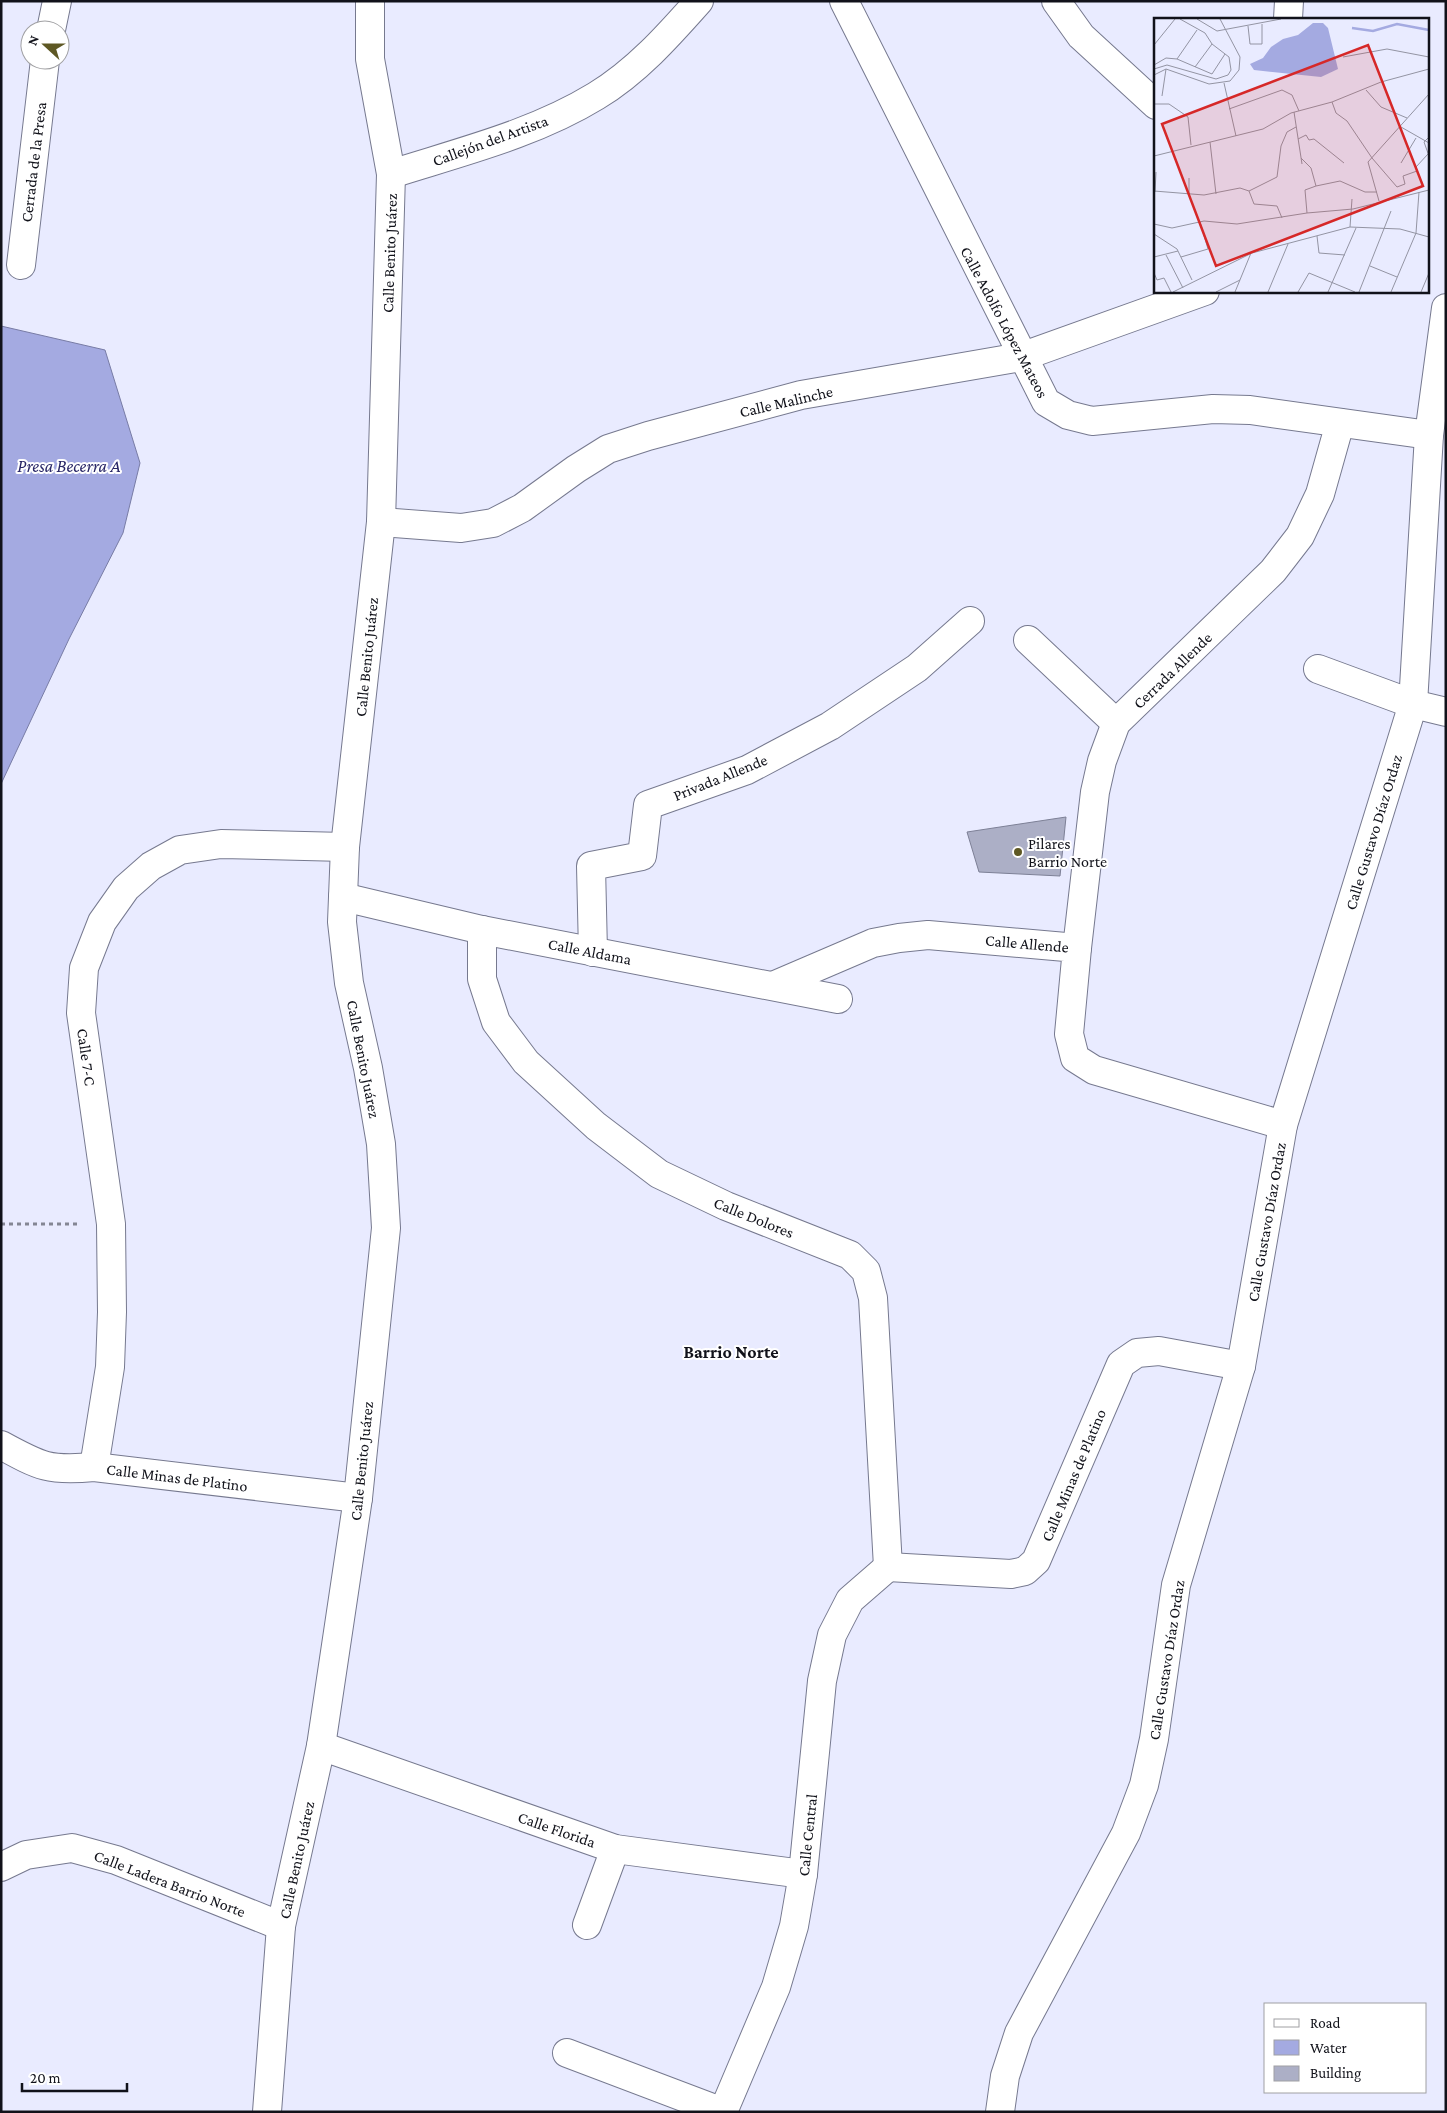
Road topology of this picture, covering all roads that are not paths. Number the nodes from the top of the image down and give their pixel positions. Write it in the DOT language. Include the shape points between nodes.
graph roads {
  1 [pos="57,1"];
  2 [pos="370,1"];
  3 [pos="699,1"];
  4 [pos="844,1"];
  5 [pos="1056,1"];
  6 [pos="1289,1"];
  7 [pos="1288,18"];
  8 [pos="53,20"];
  9 [pos="44,70"];
  10 [pos="1154,103"];
  11 [pos="391,174"];
  12 [pos="21,265"];
  13 [pos="1202,292"];
  14 [pos="1446,308"];
  15 [pos="1021,357"];
  16 [pos="1340,423"];
  17 [pos="1428,435"];
  18 [pos="381,522"];
  19 [pos="970,621"];
  20 [pos="1028,640"];
  21 [pos="1318,669"];
  22 [pos="1412,704"];
  23 [pos="1446,712"];
  24 [pos="1116,724"];
  25 [pos="345,847"];
  26 [pos="343,896"];
  27 [pos="482,930"];
  28 [pos="1077,948"];
  29 [pos="593,952"];
  30 [pos="775,985"];
  31 [pos="838,999"];
  32 [pos="1283,1125"];
  33 [pos="1241,1366"];
  34 [pos="1,1445"];
  35 [pos="94,1467"];
  36 [pos="358,1498"];
  37 [pos="888,1567"];
  38 [pos="321,1746"];
  39 [pos="615,1849"];
  40 [pos="1,1867"];
  41 [pos="803,1874"];
  42 [pos="587,1925"];
  43 [pos="281,1926"];
  44 [pos="568,2053"];
  45 [pos="267,2112"];
  46 [pos="723,2112"];
  47 [pos="1005,2112"];
  1 -- 8 [label="street"];
  2 -- 11 [label="street, Calle Benito Juárez" via="370,59"];
  3 -- 11 [label="street, Callejón del Artista" via="660,46 597,96 532,129"];
  4 -- 15 [label="street, Calle Adolfo López Mateos"];
  5 -- 10 [label="street" via="1081,36"];
  6 -- 7 [label="street"];
  9 -- 12 [label="street, Cerrada de la Presa"];
  11 -- 18 [label="street, Calle Benito Juárez"];
  13 -- 15 [label="street, Calle Malinche"];
  14 -- 17 [label="street, Calle Gustavo Díaz Ordaz"];
  15 -- 16 [label="street, Calle Adolfo López Mateos" via="1046,402 1068,415 1092,421 1212,409 1250,410"];
  15 -- 18 [label="street, Calle Malinche" via="801,395 648,436 608,449 522,508 493,523 461,528"];
  16 -- 17 [label="street, Calle Adolfo López Mateos"];
  16 -- 24 [label="street, Cerrada Allende" via="1320,494 1300,536 1273,571"];
  17 -- 22 [label="street, Calle Gustavo Díaz Ordaz"];
  18 -- 25 [label="street, Calle Benito Juárez"];
  19 -- 29 [label="street, Privada Allende" via="917,668 830,726 747,770 648,805 642,856 591,866"];
  20 -- 24 [label="street"];
  21 -- 22 [label="street"];
  22 -- 23 [label="street"];
  22 -- 32 [label="street, Calle Gustavo Díaz Ordaz"];
  24 -- 28 [label="street, Cerrada Allende" via="1095,792"];
  25 -- 26 [label="street, Calle Benito Juárez"];
  25 -- 35 [label="street, Calle 7-C" via="221,844 180,850 150,866 126,888 102,922 84,968 81,1013 111,1224 110,1367"];
  26 -- 27 [label="street, Calle Aldama"];
  26 -- 36 [label="street, Calle Benito Juárez" via="342,922 349,983 381,1144 386,1228"];
  27 -- 29 [label="street, Calle Aldama"];
  27 -- 37 [label="street, Calle Dolores" via="482,978 496,1022 526,1062 596,1126 660,1174 726,1206 850,1255 866,1271 872,1298"];
  28 -- 30 [label="street, Calle Allende" via="928,935 899,938 873,942"];
  28 -- 32 [label="street, Calle Allende" via="1069,1034 1075,1058 1094,1070"];
  29 -- 30 [label="street, Calle Aldama"];
  30 -- 31 [label="street, Calle Aldama"];
  32 -- 33 [label="street, Calle Gustavo Díaz Ordaz"];
  33 -- 37 [label="street, Calle Minas de Platino" via="1159,1351 1137,1352 1121,1364 1036,1561 1025,1571 1011,1574"];
  33 -- 47 [label="street, Calle Gustavo Díaz Ordaz" via="1176,1585 1154,1739 1144,1785 1126,1833 1019,2033 1005,2076"];
  34 -- 35 [label="street, Calle Minas de Platino" via="35,1464 61,1470"];
  35 -- 36 [label="street, Calle Minas de Platino"];
  36 -- 38 [label="street, Calle Benito Juárez"];
  37 -- 41 [label="street, Calle Central" via="850,1600 832,1635 822,1681"];
  38 -- 39 [label="street, Calle Florida"];
  38 -- 43 [label="street, Calle Benito Juárez"];
  39 -- 41 [label="street, Calle Florida"];
  39 -- 42 [label="street"];
  40 -- 43 [label="street, Calle Ladera Barrio Norte" via="26,1855 72,1848 116,1860"];
  41 -- 46 [label="street, Calle Central" via="794,1926 776,1987"];
  43 -- 45 [label="street, Calle Benito Juárez"];
  44 -- 46 [label="street"];
}
